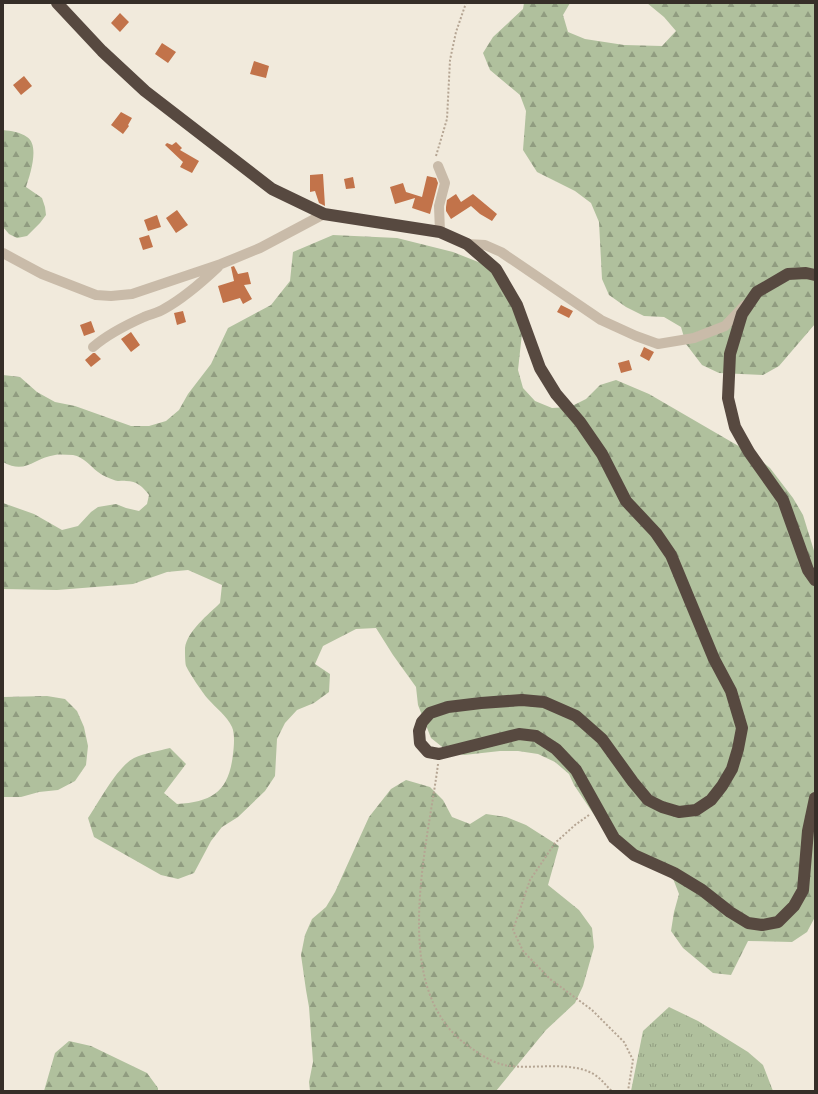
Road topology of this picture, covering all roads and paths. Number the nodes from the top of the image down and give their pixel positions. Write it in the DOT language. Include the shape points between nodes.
graph roads {
  1 [pos="57,3"];
  2 [pos="466,3"];
  3 [pos="438,166"];
  4 [pos="324,214"];
  5 [pos="440,232"];
  6 [pos="467,244"];
  7 [pos="3,253"];
  8 [pos="220,264"];
  9 [pos="815,275"];
  10 [pos="757,292"];
  11 [pos="93,347"];
  12 [pos="815,580"];
  13 [pos="439,754"];
  14 [pos="815,798"];
  15 [pos="597,810"];
  16 [pos="612,1091"];
  17 [pos="628,1091"];
  1 -- 4 [label="highway" via="102,51 145,91 272,189"];
  2 -- 3 [label="path" via="450,60 447,119 436,156"];
  3 -- 5 [label="street" via="445,183 439,206"];
  4 -- 5 [label="highway"];
  4 -- 8 [label="street" via="260,248"];
  5 -- 6 [label="highway"];
  6 -- 10 [label="street" via="485,244 501,252 601,320 658,344 694,338 725,326"];
  6 -- 13 [label="highway" via="496,269 517,305 540,368 556,394 580,422 602,454 626,501 671,555 714,659 731,691 742,728 732,769 722,786 711,800 696,810 679,812 648,800 602,739 576,716 544,702 522,700 481,703 448,707 430,713 422,722 419,731 420,743 428,752"];
  7 -- 8 [label="street" via="42,274 96,295 111,296 132,294"];
  8 -- 11 [label="street" via="197,287 169,306 122,328"];
  9 -- 10 [label="highway" via="788,274"];
  10 -- 12 [label="highway" via="742,314 730,354 728,398 735,427 749,452 783,500 808,570"];
  13 -- 15 [label="highway" via="519,734 536,736 556,749 576,770"];
  13 -- 16 [label="path" via="422,869 419,917 422,960 429,993 440,1016 459,1039 482,1056 504,1065 582,1069 598,1077"];
  14 -- 15 [label="highway" via="808,831 803,890 794,906 778,922 762,925 748,923 674,873 634,855 614,838"];
  15 -- 17 [label="path" via="555,843 530,880 513,930 523,951 550,979 592,1010 624,1042 633,1060"];
}
